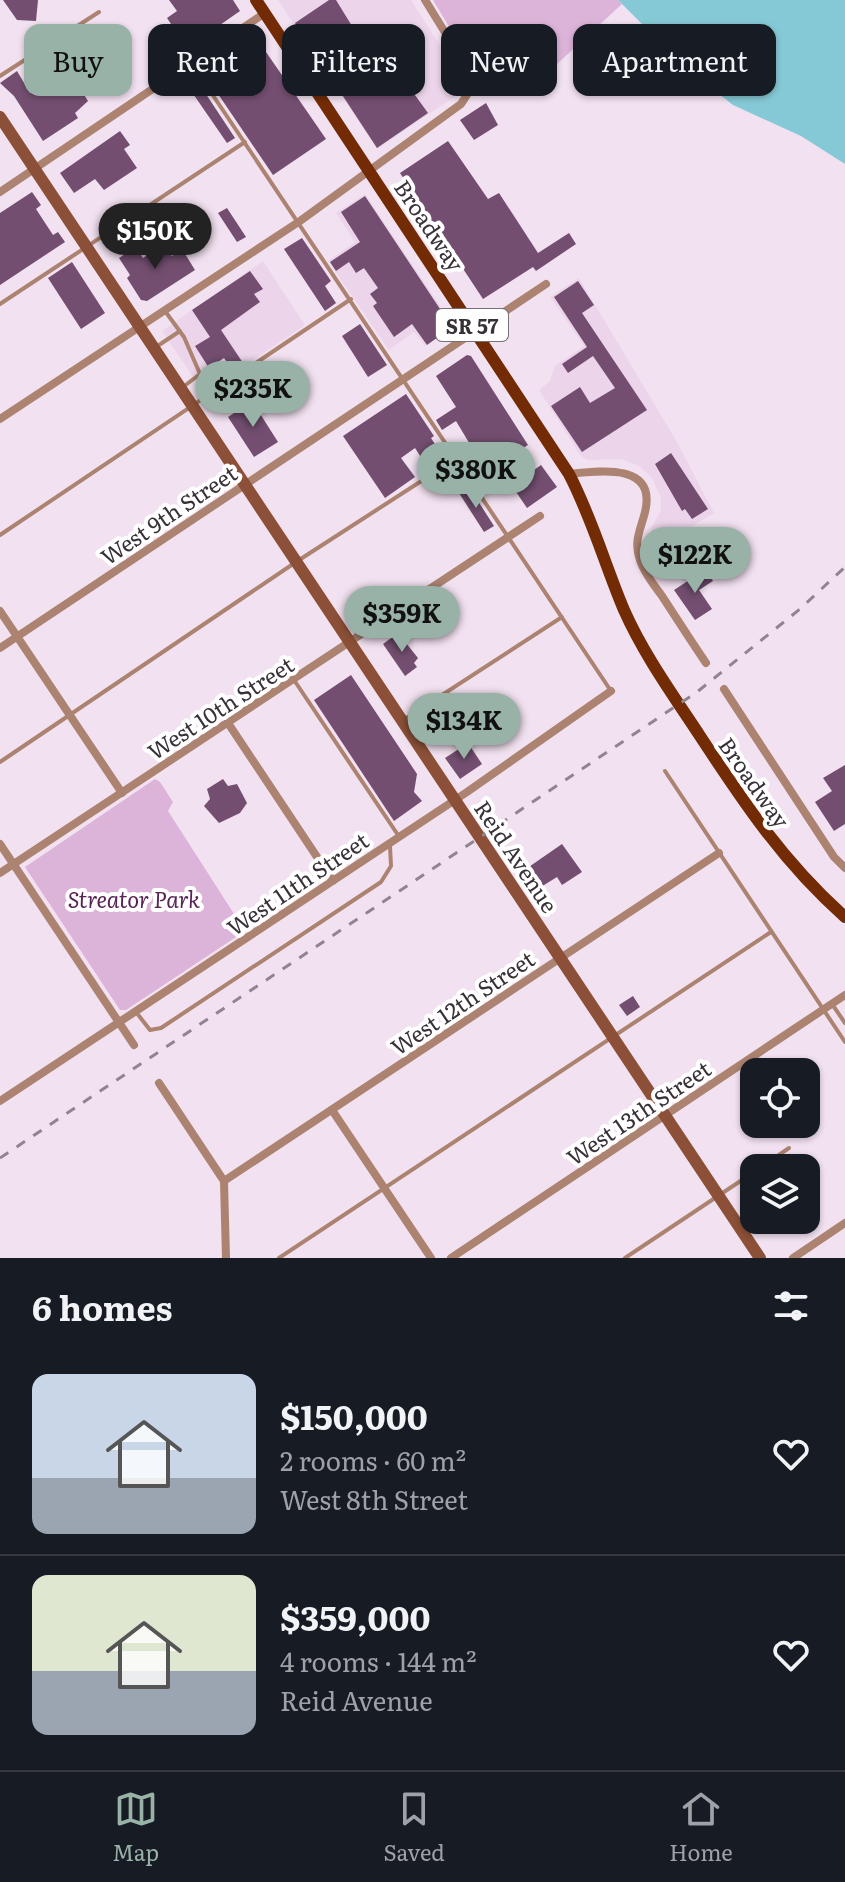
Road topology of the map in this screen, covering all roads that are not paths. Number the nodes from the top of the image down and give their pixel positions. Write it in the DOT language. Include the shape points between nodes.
graph roads {
  1 [pos="256,0"];
  2 [pos="425,0"];
  3 [pos="99,12"];
  4 [pos="265,13"];
  5 [pos="249,24"];
  6 [pos="0,76"];
  7 [pos="148,92"];
  8 [pos="214,96"];
  9 [pos="0,117"];
  10 [pos="245,142"];
  11 [pos="35,169"];
  12 [pos="370,171"];
  13 [pos="0,192"];
  14 [pos="300,221"];
  15 [pos="87,247"];
  16 [pos="546,284"];
  17 [pos="351,299"];
  18 [pos="0,304"];
  19 [pos="165,311"];
  20 [pos="140,327"];
  21 [pos="180,331"];
  22 [pos="476,331"];
  23 [pos="154,348"];
  24 [pos="404,379"];
  25 [pos="181,388"];
  26 [pos="193,406"];
  27 [pos="0,419"];
  28 [pos="457,458"];
  29 [pos="569,474"];
  30 [pos="244,484"];
  31 [pos="540,516"];
  32 [pos="0,535"];
  33 [pos="509,537"];
  34 [pos="296,562"];
  35 [pos="0,611"];
  36 [pos="563,617"];
  37 [pos="17,637"];
  38 [pos="351,643"];
  39 [pos="0,648"];
  40 [pos="706,663"];
  41 [pos="294,680"];
  42 [pos="724,689"];
  43 [pos="611,691"];
  44 [pos="70,716"];
  45 [pos="403,720"];
  46 [pos="228,723"];
  47 [pos="0,762"];
  48 [pos="665,771"];
  49 [pos="122,793"];
  50 [pos="456,799"];
  51 [pos="400,837"];
  52 [pos="390,843"];
  53 [pos="0,844"];
  54 [pos="719,853"];
  55 [pos="13,864"];
  56 [pos="845,868"];
  57 [pos="0,873"];
  58 [pos="333,881"];
  59 [pos="845,917"];
  60 [pos="771,932"];
  61 [pos="561,958"];
  62 [pos="845,995"];
  63 [pos="832,1004"];
  64 [pos="823,1010"];
  65 [pos="136,1012"];
  66 [pos="119,1023"];
  67 [pos="845,1023"];
  68 [pos="613,1036"];
  69 [pos="845,1042"];
  70 [pos="134,1045"];
  71 [pos="159,1083"];
  72 [pos="0,1101"];
  73 [pos="332,1110"];
  74 [pos="665,1115"];
  75 [pos="789,1148"];
  76 [pos="780,1154"];
  77 [pos="224,1181"];
  78 [pos="740,1182"];
  79 [pos="385,1189"];
  80 [pos="719,1196"];
  81 [pos="845,1223"];
  82 [pos="226,1258"];
  83 [pos="279,1258"];
  84 [pos="431,1258"];
  85 [pos="451,1258"];
  86 [pos="625,1258"];
  87 [pos="760,1258"];
  88 [pos="793,1258"];
  1 -- 4 [label="main road, Broadway / SR 57"];
  2 -- 12 [label="street" via="468,68 469,94"];
  3 -- 6 [label="lane"];
  4 -- 5 [label="street"];
  4 -- 12 [label="main road, Broadway / SR 57"];
  7 -- 11 [label="street"];
  8 -- 10 [label="lane"];
  9 -- 11 [label="street, Reid Avenue"];
  10 -- 14 [label="lane"];
  10 -- 15 [label="lane"];
  11 -- 13 [label="street"];
  11 -- 15 [label="street, Reid Avenue"];
  12 -- 14 [label="street"];
  12 -- 22 [label="main road, Broadway / SR 57"];
  14 -- 17 [label="lane"];
  14 -- 19 [label="street"];
  15 -- 18 [label="lane"];
  15 -- 20 [label="street, Reid Avenue"];
  16 -- 22 [label="street, West 9th Street"];
  17 -- 24 [label="lane"];
  17 -- 26 [label="lane"];
  19 -- 20 [label="street"];
  19 -- 21 [label="lane"];
  20 -- 23 [label="street, Reid Avenue"];
  20 -- 27 [label="street"];
  21 -- 23 [label="lane"];
  21 -- 25 [label="lane" via="200,374"];
  22 -- 24 [label="street, West 9th Street"];
  22 -- 29 [label="main road, Broadway / SR 57"];
  23 -- 25 [label="street, Reid Avenue"];
  24 -- 28 [label="lane"];
  24 -- 30 [label="street, West 9th Street"];
  25 -- 26 [label="street, Reid Avenue"];
  26 -- 30 [label="street, Reid Avenue"];
  26 -- 32 [label="lane"];
  28 -- 33 [label="lane"];
  28 -- 34 [label="lane"];
  29 -- 40 [label="street" via="617,470 639,483 646,499 637,536 639,558"];
  29 -- 59 [label="main road, Broadway / SR 57" via="654,668 760,826"];
  30 -- 34 [label="street, Reid Avenue"];
  30 -- 37 [label="street, West 9th Street"];
  31 -- 33 [label="street, West 10th Street"];
  33 -- 36 [label="lane"];
  33 -- 38 [label="street, West 10th Street"];
  34 -- 38 [label="street, Reid Avenue"];
  34 -- 44 [label="lane"];
  35 -- 37 [label="street"];
  36 -- 43 [label="lane"];
  36 -- 45 [label="lane"];
  37 -- 39 [label="street, West 9th Street"];
  37 -- 44 [label="street"];
  38 -- 41 [label="street, West 10th Street"];
  38 -- 45 [label="street, Reid Avenue"];
  41 -- 46 [label="street, West 10th Street"];
  41 -- 51 [label="lane"];
  42 -- 56 [label="street"];
  43 -- 50 [label="street, West 11th Street"];
  44 -- 47 [label="lane"];
  44 -- 49 [label="street"];
  45 -- 50 [label="street, Reid Avenue"];
  46 -- 49 [label="street, West 10th Street"];
  46 -- 58 [label="street"];
  48 -- 54 [label="lane"];
  49 -- 55 [label="street, West 10th Street"];
  50 -- 51 [label="street, West 11th Street"];
  50 -- 61 [label="street, Reid Avenue"];
  51 -- 52 [label="street, West 11th Street"];
  52 -- 58 [label="street, West 11th Street"];
  52 -- 65 [label="lane" via="391,866 371,889 161,1028 150,1030"];
  53 -- 55 [label="street"];
  54 -- 60 [label="lane"];
  54 -- 61 [label="street, West 12th Street"];
  55 -- 57 [label="street, West 10th Street"];
  55 -- 66 [label="street"];
  58 -- 65 [label="street, West 11th Street"];
  60 -- 64 [label="lane"];
  60 -- 68 [label="lane"];
  61 -- 68 [label="street, Reid Avenue"];
  61 -- 73 [label="street, West 12th Street"];
  62 -- 63 [label="street, West 13th Street"];
  63 -- 64 [label="street, West 13th Street"];
  63 -- 67 [label="lane"];
  64 -- 69 [label="lane"];
  64 -- 74 [label="street, West 13th Street"];
  65 -- 66 [label="street, West 11th Street"];
  66 -- 70 [label="street"];
  66 -- 72 [label="street, West 11th Street"];
  68 -- 74 [label="street, Reid Avenue"];
  68 -- 79 [label="lane"];
  71 -- 77 [label="street"];
  73 -- 77 [label="street, West 12th Street"];
  73 -- 79 [label="street"];
  74 -- 80 [label="street, Reid Avenue"];
  74 -- 85 [label="street, West 13th Street"];
  75 -- 76 [label="lane"];
  77 -- 82 [label="street"];
  78 -- 80 [label="lane"];
  79 -- 83 [label="lane"];
  79 -- 84 [label="street"];
  80 -- 86 [label="lane"];
  80 -- 87 [label="street, Reid Avenue"];
  81 -- 88 [label="street"];
}
